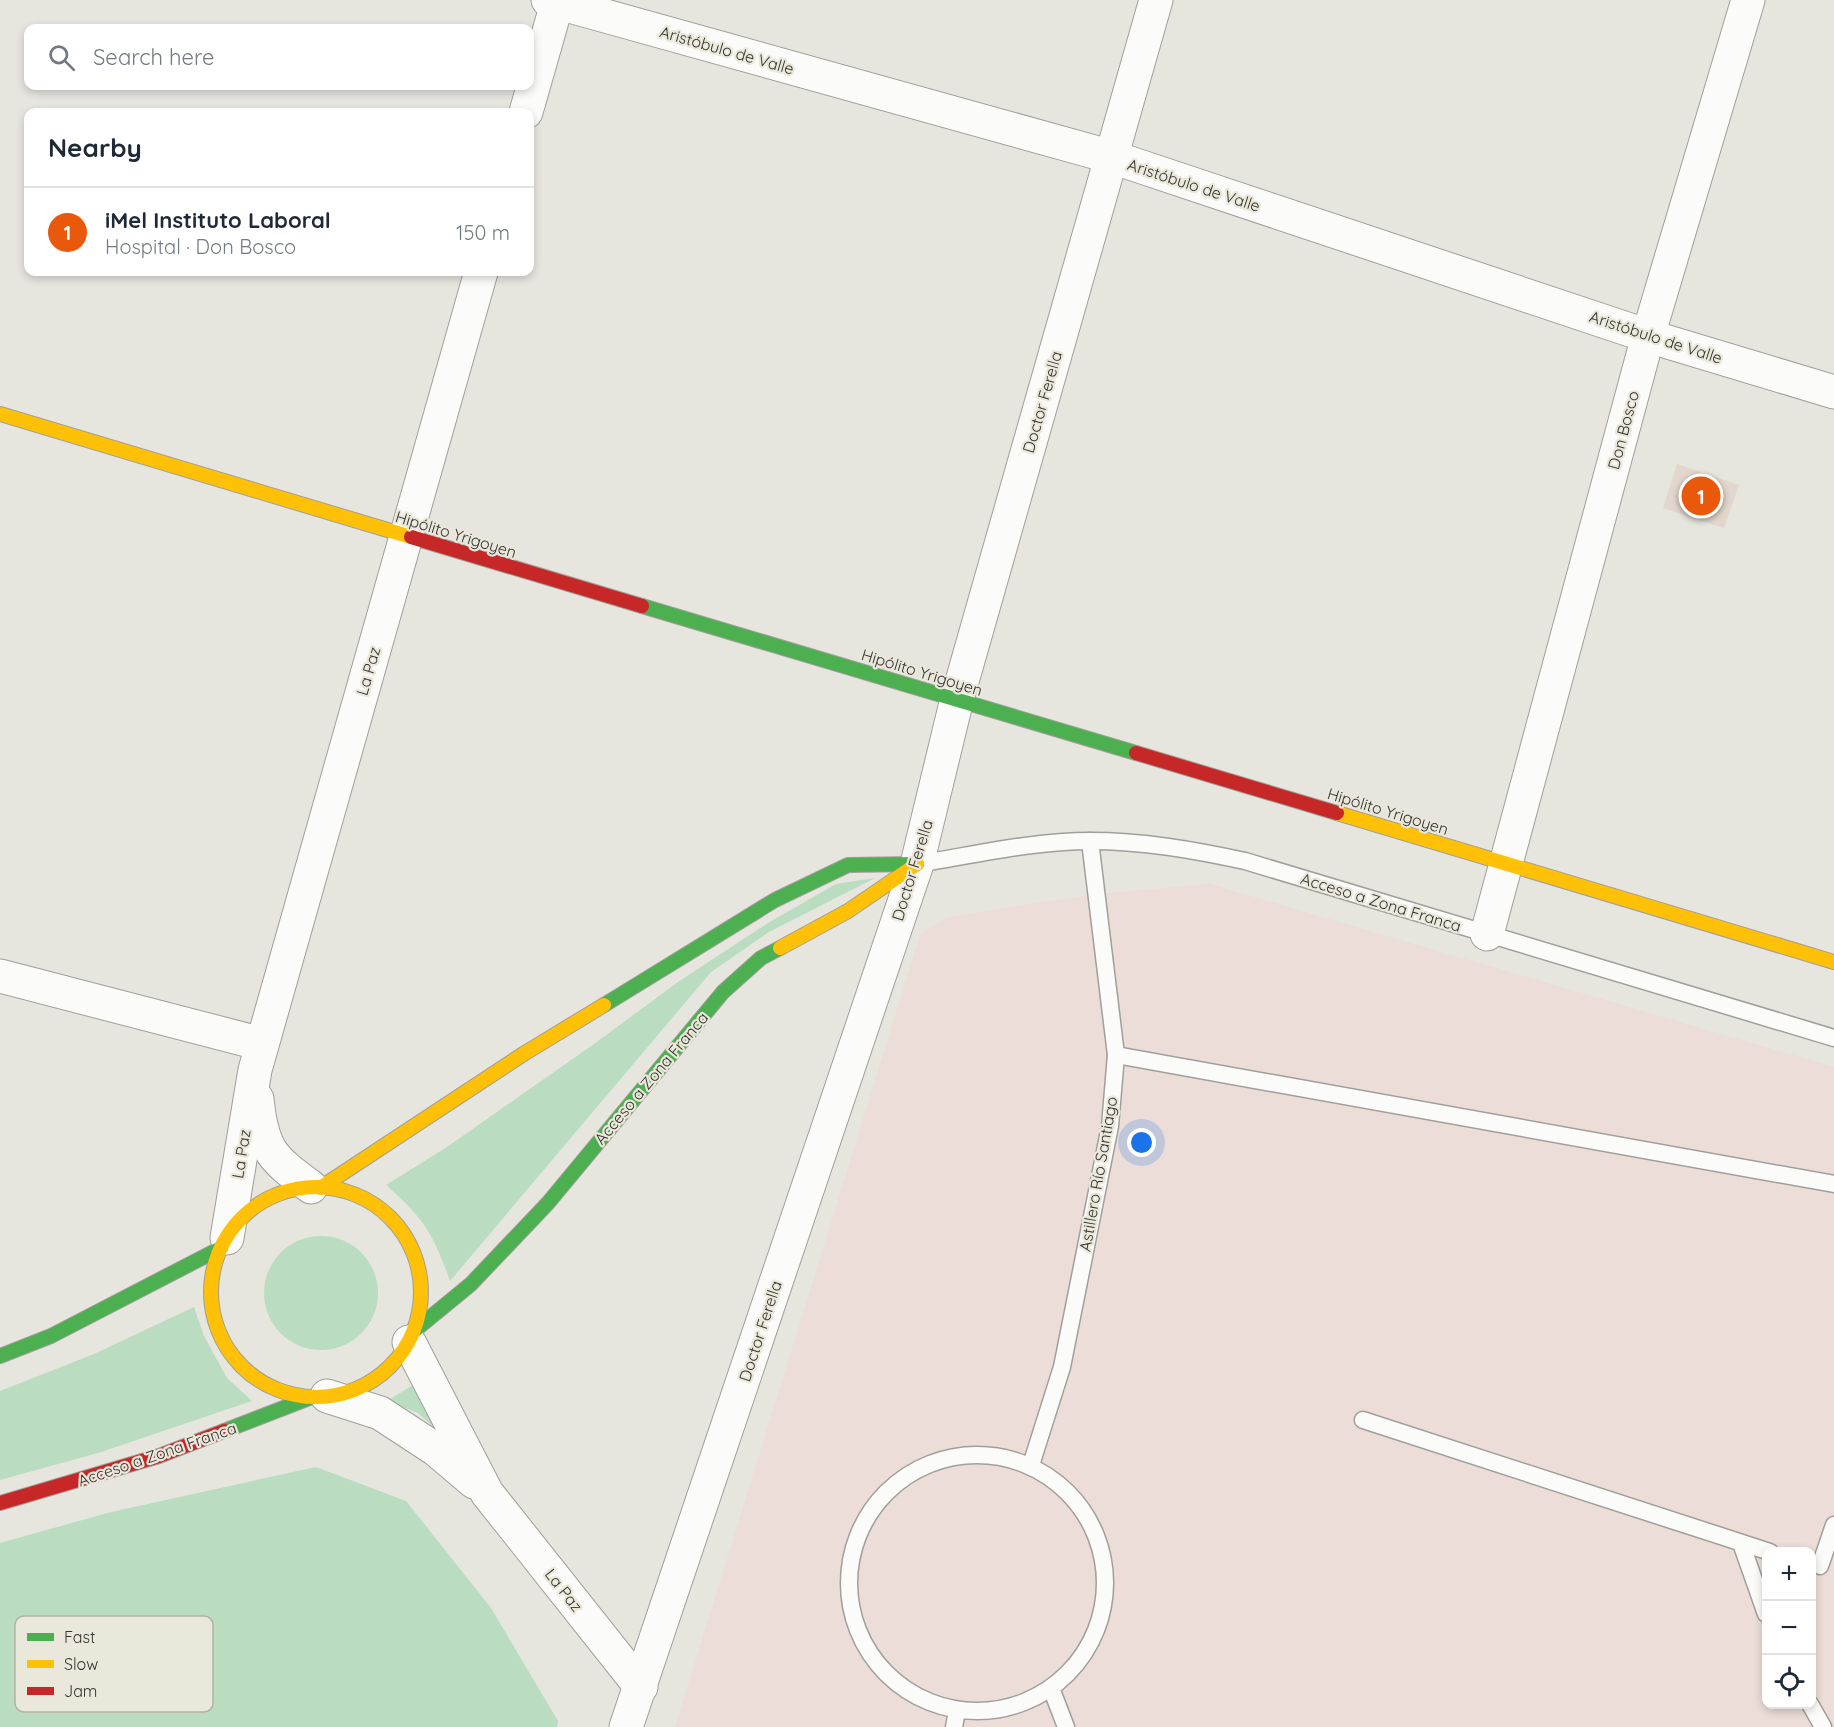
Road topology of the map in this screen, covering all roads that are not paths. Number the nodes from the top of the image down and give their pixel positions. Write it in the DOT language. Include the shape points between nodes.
graph roads {
  1 [pos="1156,0"];
  2 [pos="1748,0"];
  3 [pos="554,1"];
  4 [pos="534,80"];
  5 [pos="532,90"];
  6 [pos="527,108"];
  7 [pos="1112,157"];
  8 [pos="480,276"];
  9 [pos="1648,336"];
  10 [pos="1834,392"];
  11 [pos="0,414"];
  12 [pos="407,536"];
  13 [pos="957,699"];
  14 [pos="1089,841"];
  15 [pos="1507,863"];
  16 [pos="917,864"];
  17 [pos="1487,934"];
  18 [pos="1834,962"];
  19 [pos="0,976"];
  20 [pos="1834,1038"];
  21 [pos="1116,1055"];
  22 [pos="258,1057"];
  23 [pos="1834,1184"];
  24 [pos="315,1187"];
  25 [pos="224,1243"];
  26 [pos="412,1336"];
  27 [pos="0,1356"];
  28 [pos="319,1397"];
  29 [pos="1363,1420"];
  30 [pos="1031,1465"];
  31 [pos="487,1493"];
  32 [pos="0,1503"];
  33 [pos="1834,1525"];
  34 [pos="1741,1543"];
  35 [pos="1762,1549"];
  36 [pos="1822,1567"];
  37 [pos="1762,1601"];
  38 [pos="641,1687"];
  39 [pos="1051,1688"];
  40 [pos="1813,1709"];
  41 [pos="956,1719"];
  42 [pos="626,1727"];
  43 [pos="1066,1727"];
  44 [pos="1823,1727"];
  1 -- 7 [label="street, Doctor Ferella"];
  2 -- 9 [label="street, Don Bosco"];
  3 -- 4 [label="street"];
  3 -- 7 [label="street, Aristóbulo de Valle"];
  5 -- 6 [label="street"];
  7 -- 9 [label="street, Aristóbulo de Valle"];
  7 -- 13 [label="street, Doctor Ferella"];
  8 -- 12 [label="street, La Paz"];
  9 -- 10 [label="street, Aristóbulo de Valle"];
  9 -- 15 [label="street, Don Bosco"];
  11 -- 12 [label="main road, Hipólito Yrigoyen"];
  12 -- 13 [label="main road, Hipólito Yrigoyen"];
  12 -- 22 [label="street, La Paz"];
  13 -- 15 [label="main road, Hipólito Yrigoyen"];
  13 -- 16 [label="street, Doctor Ferella"];
  14 -- 16 [label="lane, Acceso a Zona Franca"];
  14 -- 17 [label="lane, Acceso a Zona Franca" via="1174,846 1245,861"];
  14 -- 21 [label="lane, Astillero Río Santiago"];
  15 -- 17 [label="street, Don Bosco"];
  15 -- 18 [label="main road, Hipólito Yrigoyen"];
  16 -- 24 [label="main road, Acceso a Zona Franca" via="848,865 775,900"];
  16 -- 26 [label="main road, Acceso a Zona Franca" via="848,911 761,958 723,992 548,1203 471,1284"];
  16 -- 38 [label="street, Doctor Ferella"];
  17 -- 20 [label="lane, Acceso a Zona Franca"];
  19 -- 22 [label="street"];
  21 -- 23 [label="lane"];
  21 -- 30 [label="lane, Astillero Río Santiago" via="1110,1126 1064,1355"];
  22 -- 24 [label="street, La Paz" via="260,1127 271,1154"];
  22 -- 25 [label="street, La Paz"];
  24 -- 25 [label="main road" via="267,1199 249,1212"];
  24 -- 26 [label="main road" via="345,1191 377,1206 402,1230 417,1261 422,1296"];
  25 -- 27 [label="main road" via="51,1336"];
  25 -- 28 [label="main road" via="212,1281 213,1315 226,1347 249,1373 278,1391"];
  26 -- 28 [label="main road" via="399,1358 375,1380 345,1394"];
  26 -- 31 [label="street, La Paz"];
  28 -- 31 [label="street, La Paz" via="380,1413 409,1430"];
  28 -- 32 [label="main road, Acceso a Zona Franca" via="159,1456"];
  29 -- 34 [label="lane"];
  30 -- 39 [label="lane" via="1063,1486 1088,1516 1103,1552 1106,1590 1098,1628 1079,1661"];
  30 -- 41 [label="lane" via="988,1454 944,1458 904,1476 872,1507 852,1546 847,1590 857,1633 881,1670 915,1697"];
  31 -- 38 [label="street, La Paz"];
  33 -- 36 [label="lane"];
  34 -- 35 [label="lane"];
  34 -- 37 [label="lane"];
  38 -- 42 [label="street, Doctor Ferella"];
  39 -- 41 [label="lane" via="1022,1704"];
  39 -- 43 [label="lane"];
  40 -- 44 [label="lane"];
}
